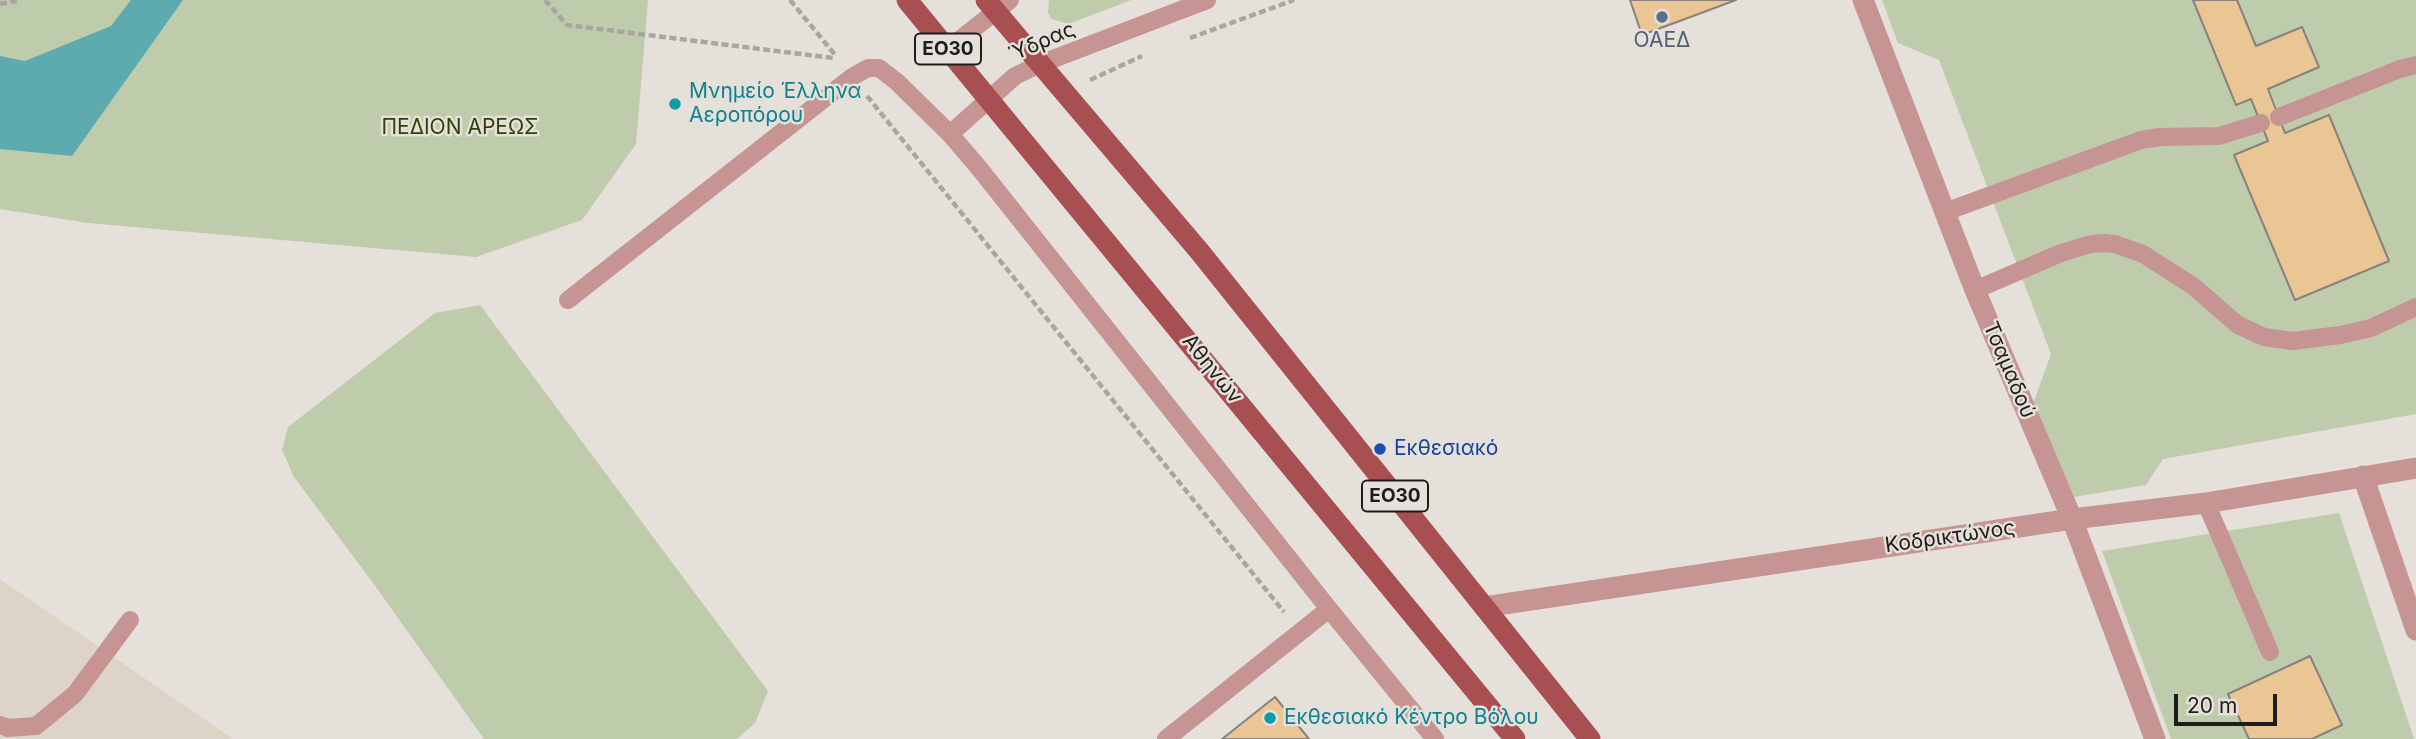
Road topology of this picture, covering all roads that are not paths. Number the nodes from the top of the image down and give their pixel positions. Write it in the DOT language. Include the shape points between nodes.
graph roads {
  1 [pos="907,0"];
  2 [pos="1207,0"];
  3 [pos="1863,0"];
  4 [pos="997,4"];
  5 [pos="948,49"];
  6 [pos="1040,64"];
  7 [pos="2416,65"];
  8 [pos="989,99"];
  9 [pos="2279,117"];
  10 [pos="2261,124"];
  11 [pos="950,134"];
  12 [pos="1945,212"];
  13 [pos="1975,290"];
  14 [pos="568,300"];
  15 [pos="2416,307"];
  16 [pos="2416,468"];
  17 [pos="2363,476"];
  18 [pos="2206,503"];
  19 [pos="2072,519"];
  20 [pos="1484,607"];
  21 [pos="1329,609"];
  22 [pos="130,620"];
  23 [pos="2416,630"];
  24 [pos="2270,652"];
  25 [pos="0,725"];
  26 [pos="38,732"];
  27 [pos="1167,739"];
  28 [pos="1435,739"];
  29 [pos="1515,739"];
  30 [pos="1590,739"];
  31 [pos="2155,739"];
  1 -- 5 [label="main road, Αθηνών / ΕΟ30"];
  2 -- 6 [label="lane, Ύδρας"];
  3 -- 12 [label="street, Τσαμαδού"];
  4 -- 5 [label="lane"];
  4 -- 6 [label="main road, ΕΟ30"];
  5 -- 8 [label="main road, Αθηνών / ΕΟ30"];
  6 -- 8 [label="lane, Ύδρας" via="1014,76"];
  6 -- 20 [label="main road, ΕΟ30" via="1200,252"];
  7 -- 9 [label="lane"];
  8 -- 11 [label="lane, Ύδρας"];
  8 -- 29 [label="main road, Αθηνών / ΕΟ30"];
  10 -- 12 [label="lane" via="2219,136 2141,140"];
  11 -- 14 [label="lane" via="886,72 873,67 862,70"];
  11 -- 21 [label="lane"];
  12 -- 13 [label="street, Τσαμαδού"];
  13 -- 15 [label="lane" via="2077,248 2104,243 2143,254 2193,286 2238,326 2264,337 2293,341 2340,335 2371,328"];
  13 -- 19 [label="street, Τσαμαδού"];
  16 -- 17 [label="street, Κοδρικτώνος"];
  17 -- 18 [label="street, Κοδρικτώνος"];
  17 -- 23 [label="street"];
  18 -- 19 [label="street, Κοδρικτώνος"];
  18 -- 24 [label="lane"];
  19 -- 20 [label="street, Κοδρικτώνος"];
  19 -- 31 [label="street, Τσαμαδού"];
  20 -- 30 [label="main road, ΕΟ30"];
  21 -- 27 [label="lane"];
  21 -- 28 [label="lane"];
  22 -- 26 [label="lane" via="75,694"];
  25 -- 26 [label="lane"];
}
